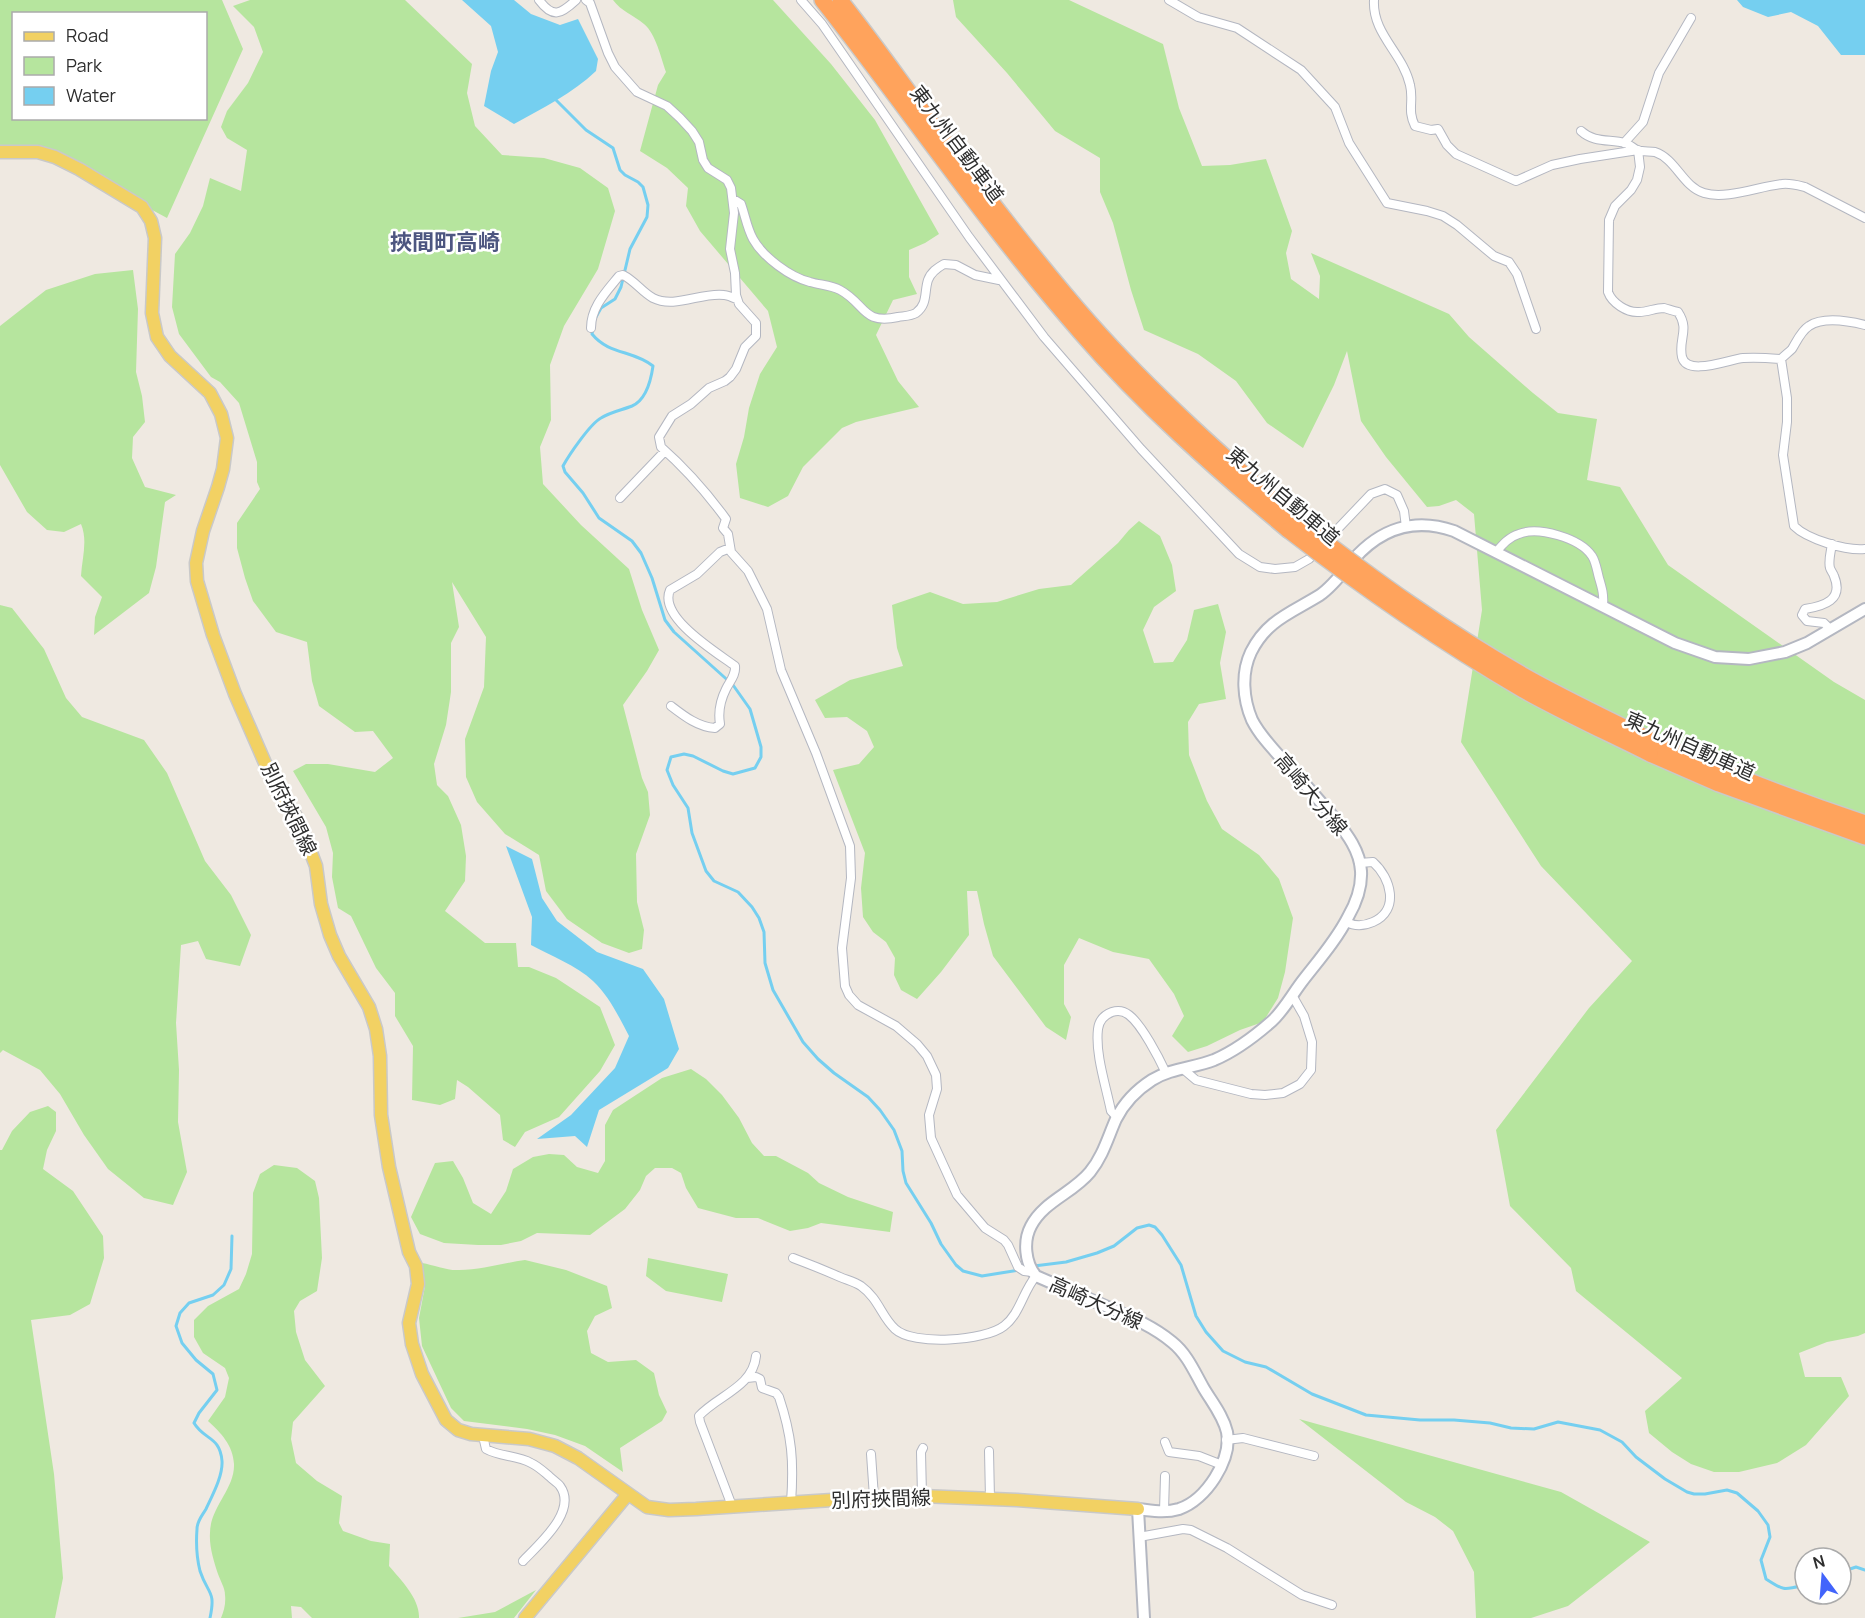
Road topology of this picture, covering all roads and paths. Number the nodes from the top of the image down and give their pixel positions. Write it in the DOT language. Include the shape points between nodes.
graph roads {
  1 [pos="539,0"];
  2 [pos="576,0"];
  3 [pos="586,0"];
  4 [pos="801,0"];
  5 [pos="822,0"];
  6 [pos="840,0"];
  7 [pos="1169,0"];
  8 [pos="1374,0"];
  9 [pos="1691,18"];
  10 [pos="1581,131"];
  11 [pos="1624,143"];
  12 [pos="1638,150"];
  13 [pos="0,152"];
  14 [pos="733,200"];
  15 [pos="1865,218"];
  16 [pos="999,280"];
  17 [pos="737,299"];
  18 [pos="1865,325"];
  19 [pos="591,328"];
  20 [pos="1536,329"];
  21 [pos="1781,358"];
  22 [pos="666,452"];
  23 [pos="620,498"];
  24 [pos="1292,525"];
  25 [pos="1406,527"];
  26 [pos="1832,544"];
  27 [pos="730,548"];
  28 [pos="1865,549"];
  29 [pos="1497,551"];
  30 [pos="1603,605"];
  31 [pos="1865,609"];
  32 [pos="1830,629"];
  33 [pos="671,706"];
  34 [pos="1653,748"];
  35 [pos="1865,823"];
  36 [pos="1865,837"];
  37 [pos="1359,863"];
  38 [pos="1346,922"];
  39 [pos="1292,995"];
  40 [pos="1183,1069"];
  41 [pos="1166,1073"];
  42 [pos="1117,1117"];
  43 [pos="794,1258"];
  44 [pos="1034,1274"];
  45 [pos="756,1356"];
  46 [pos="747,1378"];
  47 [pos="483,1436"];
  48 [pos="1226,1440"];
  49 [pos="1165,1442"];
  50 [pos="923,1448"];
  51 [pos="988,1451"];
  52 [pos="871,1454"];
  53 [pos="1314,1456"];
  54 [pos="1222,1466"];
  55 [pos="1165,1476"];
  56 [pos="628,1494"];
  57 [pos="922,1496"];
  58 [pos="874,1497"];
  59 [pos="990,1499"];
  60 [pos="791,1503"];
  61 [pos="732,1506"];
  62 [pos="1138,1509"];
  63 [pos="1164,1511"];
  64 [pos="1139,1537"];
  65 [pos="523,1561"];
  66 [pos="1332,1605"];
  67 [pos="525,1618"];
  68 [pos="1144,1618"];
  1 -- 2 [label="street" via="548,11 556,13"];
  3 -- 14 [label="street" via="615,67 638,92 667,106 692,130 703,160 727,180"];
  4 -- 16 [label="street" via="822,24"];
  5 -- 24 [label="highway, 東九州自動車道" via="993,227 1082,335 1235,486"];
  6 -- 24 [label="highway, 東九州自動車道" via="996,207 1091,323"];
  7 -- 20 [label="street" via="1198,17 1237,28 1301,70 1335,107 1349,143 1387,202 1443,216 1494,256 1509,262"];
  8 -- 12 [label="street" via="1377,24 1411,86 1410,116 1415,126 1438,129 1456,154 1516,181 1552,165"];
  9 -- 11 [label="street" via="1659,73 1643,122"];
  10 -- 11 [label="street" via="1587,137"];
  11 -- 12 [label="street"];
  12 -- 15 [label="street" via="1670,160 1694,188 1705,194 1784,183 1815,192"];
  12 -- 21 [label="street" via="1637,180 1615,206 1609,220 1610,298 1634,312 1662,308 1678,312 1685,322 1682,358 1691,366 1744,358"];
  13 -- 47 [label="main road, 別府挾間線" via="38,152 54,157 142,207 150,221 155,238 152,313 157,337 170,356 210,393 227,438 218,487 196,563 197,581 235,694 316,866 330,935 369,1007 376,1029 381,1115 389,1167 409,1252 416,1266 418,1284 409,1323 422,1374 446,1420 458,1430"];
  14 -- 16 [label="street" via="741,204 753,240 775,264 797,278 842,291 873,318 884,321 914,314 926,300 934,270 944,264"];
  14 -- 17 [label="street" via="730,249"];
  16 -- 25 [label="street" via="1141,449 1239,554 1260,567 1295,567 1309,559 1371,494 1385,489 1397,495"];
  17 -- 19 [label="street" via="717,295 662,300 624,274 595,308"];
  17 -- 22 [label="street" via="756,323 756,336 745,347 730,377 672,416 659,437"];
  18 -- 21 [label="street" via="1827,321 1809,326"];
  21 -- 26 [label="street" via="1787,406 1783,455 1792,519 1800,532"];
  22 -- 23 [label="street"];
  22 -- 27 [label="street" via="682,465 726,519 723,528"];
  24 -- 34 [label="highway, 東九州自動車道, bridge" via="1473,644"];
  25 -- 29 [label="main road, 高崎大分線" via="1447,528"];
  25 -- 37 [label="main road, 高崎大分線" via="1368,544 1327,590 1273,623 1245,667 1244,687 1253,723 1344,830"];
  26 -- 28 [label="street"];
  26 -- 32 [label="street" via="1829,568 1835,577 1836,594 1822,606 1802,612 1807,621 1824,623"];
  27 -- 33 [label="street" via="670,590 668,599 677,620 735,666 736,673 720,705 720,724 716,728 704,727"];
  27 -- 44 [label="street" via="748,571 767,609 780,670 850,846 851,878 842,948 845,986 858,1005 896,1026 927,1056 936,1075 937,1089 929,1115 931,1138 957,1195 985,1228 1008,1245 1018,1267"];
  29 -- 30 [label="main road, 高崎大分線"];
  29 -- 30 [label="street" via="1505,541 1526,531 1573,540 1592,556 1603,590"];
  30 -- 32 [label="main road, 高崎大分線" via="1675,643 1725,658 1749,659 1785,652"];
  31 -- 32 [label="main road, 高崎大分線"];
  34 -- 35 [label="highway, 東九州自動車道"];
  34 -- 36 [label="highway, 東九州自動車道" via="1719,784"];
  37 -- 38 [label="main road, 高崎大分線" via="1359,893"];
  37 -- 38 [label="street" via="1373,862 1381,871 1389,887 1389,908 1383,916 1363,926"];
  38 -- 39 [label="main road, 高崎大分線"];
  39 -- 40 [label="main road, 高崎大分線" via="1275,1019 1238,1047"];
  39 -- 40 [label="street" via="1312,1042 1311,1070 1300,1084 1283,1093 1251,1094 1196,1080"];
  40 -- 41 [label="main road, 高崎大分線"];
  41 -- 42 [label="main road, 高崎大分線" via="1130,1098"];
  41 -- 42 [label="street" via="1127,1013 1118,1011 1101,1019 1098,1047 1111,1111"];
  42 -- 44 [label="main road, 高崎大分線" via="1090,1173 1041,1211 1030,1228 1026,1246"];
  43 -- 44 [label="street" via="859,1285 875,1298 895,1330 932,1340 968,1339 1003,1327 1015,1314"];
  44 -- 48 [label="main road, 高崎大分線" via="1148,1325 1173,1343 1188,1359 1222,1420"];
  45 -- 46 [label="street"];
  46 -- 60 [label="street" via="760,1378 762,1389 779,1397 793,1458"];
  46 -- 61 [label="street" via="699,1416"];
  47 -- 56 [label="main road, 別府挾間線" via="529,1439 555,1446"];
  47 -- 65 [label="street" via="486,1449 532,1463 560,1487 565,1499 558,1521"];
  48 -- 53 [label="street" via="1244,1438"];
  48 -- 54 [label="main road, 高崎大分線"];
  49 -- 54 [label="street" via="1169,1452 1199,1456"];
  50 -- 57 [label="street"];
  51 -- 59 [label="street"];
  52 -- 58 [label="street"];
  54 -- 63 [label="main road, 高崎大分線" via="1198,1498 1178,1509"];
  55 -- 63 [label="street"];
  56 -- 61 [label="main road, 別府挾間線" via="647,1507 669,1510"];
  56 -- 67 [label="main road"];
  57 -- 58 [label="main road, 別府挾間線"];
  57 -- 59 [label="main road, 別府挾間線"];
  58 -- 60 [label="main road, 別府挾間線"];
  59 -- 62 [label="main road, 別府挾間線"];
  60 -- 61 [label="main road, 別府挾間線"];
  62 -- 63 [label="main road, 高崎大分線"];
  62 -- 64 [label="main road"];
  64 -- 66 [label="street" via="1191,1530 1302,1595"];
  64 -- 68 [label="main road"];
}
